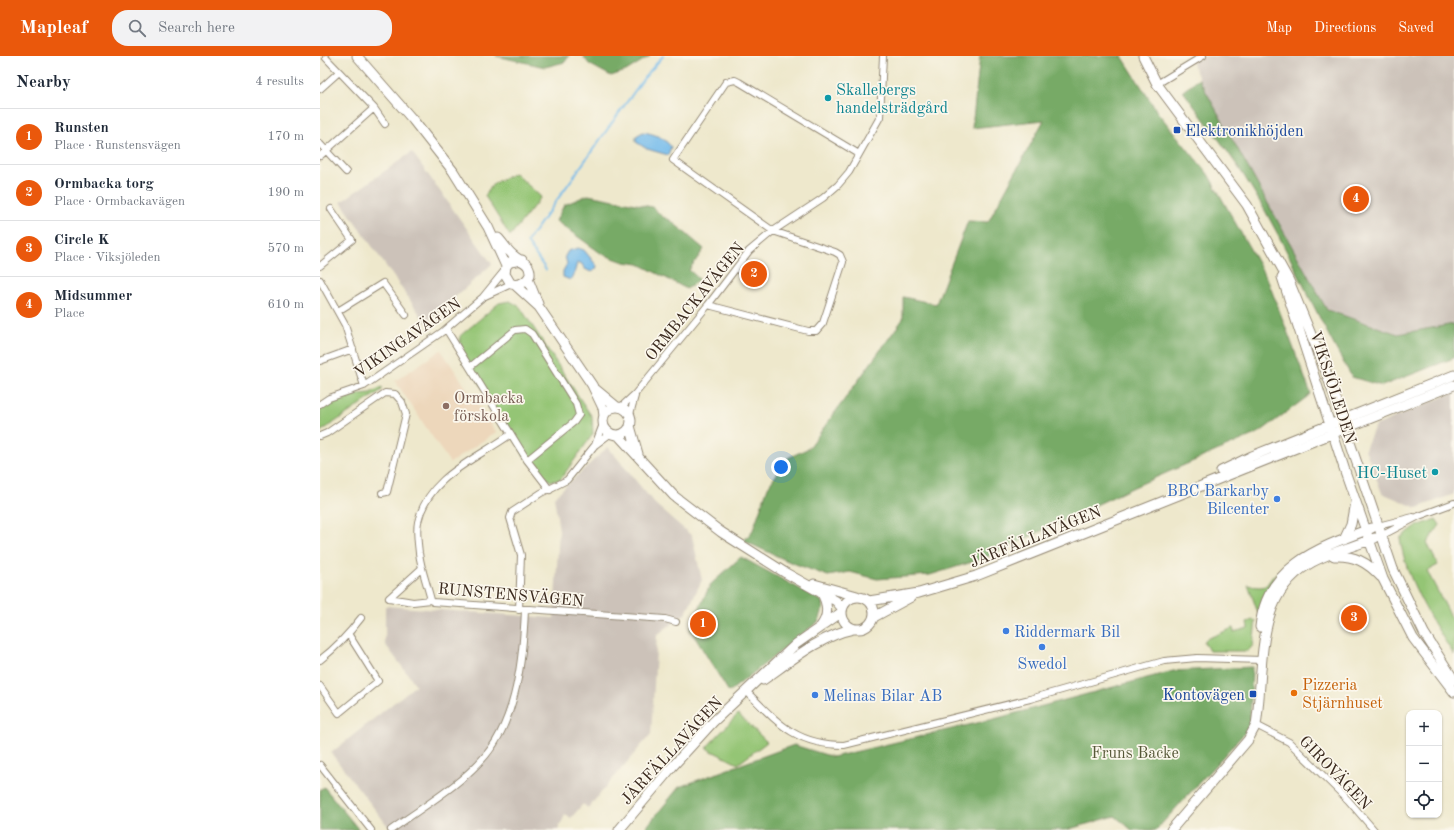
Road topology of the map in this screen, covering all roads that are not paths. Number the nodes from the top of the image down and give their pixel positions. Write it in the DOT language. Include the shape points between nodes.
graph roads {
  1 [pos="357,56"];
  2 [pos="883,56"];
  3 [pos="1143,56"];
  4 [pos="1203,56"];
  5 [pos="326,58"];
  6 [pos="339,72"];
  7 [pos="1157,84"];
  8 [pos="320,89"];
  9 [pos="374,108"];
  10 [pos="385,124"];
  11 [pos="320,144"];
  12 [pos="326,150"];
  13 [pos="859,154"];
  14 [pos="320,156"];
  15 [pos="346,172"];
  16 [pos="331,209"];
  17 [pos="488,227"];
  18 [pos="773,231"];
  19 [pos="1276,258"];
  20 [pos="522,260"];
  21 [pos="320,266"];
  22 [pos="506,268"];
  23 [pos="528,279"];
  24 [pos="320,280"];
  25 [pos="513,284"];
  26 [pos="484,297"];
  27 [pos="708,305"];
  28 [pos="539,308"];
  29 [pos="338,311"];
  30 [pos="406,315"];
  31 [pos="446,329"];
  32 [pos="353,349"];
  33 [pos="320,361"];
  34 [pos="470,367"];
  35 [pos="1454,375"];
  36 [pos="1454,384"];
  37 [pos="592,385"];
  38 [pos="364,386"];
  39 [pos="635,394"];
  40 [pos="320,404"];
  41 [pos="619,407"];
  42 [pos="630,414"];
  43 [pos="1342,419"];
  44 [pos="604,420"];
  45 [pos="1330,424"];
  46 [pos="630,426"];
  47 [pos="1346,428"];
  48 [pos="511,434"];
  49 [pos="615,434"];
  50 [pos="1333,434"];
  51 [pos="320,436"];
  52 [pos="595,445"];
  53 [pos="639,455"];
  54 [pos="527,460"];
  55 [pos="550,490"];
  56 [pos="382,494"];
  57 [pos="1356,500"];
  58 [pos="1159,502"];
  59 [pos="1454,502"];
  60 [pos="1418,516"];
  61 [pos="1378,526"];
  62 [pos="1366,530"];
  63 [pos="1381,536"];
  64 [pos="1344,539"];
  65 [pos="1369,541"];
  66 [pos="1323,558"];
  67 [pos="422,568"];
  68 [pos="1383,579"];
  69 [pos="801,580"];
  70 [pos="821,592"];
  71 [pos="919,593"];
  72 [pos="858,596"];
  73 [pos="431,600"];
  74 [pos="869,601"];
  75 [pos="522,610"];
  76 [pos="842,610"];
  77 [pos="874,617"];
  78 [pos="361,618"];
  79 [pos="676,622"];
  80 [pos="853,629"];
  81 [pos="816,631"];
  82 [pos="349,635"];
  83 [pos="320,660"];
  84 [pos="1262,660"];
  85 [pos="1454,680"];
  86 [pos="320,686"];
  87 [pos="747,692"];
  88 [pos="1454,692"];
  89 [pos="1256,725"];
  90 [pos="320,765"];
  91 [pos="371,830"];
  92 [pos="391,830"];
  93 [pos="619,830"];
  94 [pos="1171,830"];
  95 [pos="1374,830"];
  1 -- 17 [label="street" via="453,171"];
  2 -- 13 [label="street, ORMBACKAVÄGEN" via="880,117"];
  3 -- 7 [label="street, VIKSJÖLEDEN"];
  4 -- 7 [label="street"];
  5 -- 6 [label="street"];
  6 -- 8 [label="street"];
  6 -- 9 [label="street"];
  7 -- 19 [label="street, VIKSJÖLEDEN" via="1247,205"];
  9 -- 10 [label="street"];
  9 -- 12 [label="street"];
  11 -- 12 [label="street"];
  12 -- 14 [label="street"];
  12 -- 15 [label="street"];
  13 -- 18 [label="street, ORMBACKAVÄGEN" via="838,185"];
  13 -- 18 [label="street" via="739,82 726,82 673,160"];
  16 -- 21 [label="street" via="352,240"];
  17 -- 20 [label="street" via="514,256"];
  17 -- 22 [label="street"];
  18 -- 27 [label="street, ORMBACKAVÄGEN" via="749,251"];
  18 -- 27 [label="street" via="835,252 842,258 843,266 819,329 808,331"];
  19 -- 43 [label="street, VIKSJÖLEDEN" via="1300,306"];
  19 -- 45 [label="street, VIKSJÖLEDEN"];
  20 -- 22 [label="street" via="510,262"];
  20 -- 23 [label="street" via="529,267"];
  22 -- 25 [label="street" via="506,278"];
  22 -- 26 [label="street, VIKINGAVÄGEN"];
  23 -- 25 [label="street" via="524,283"];
  23 -- 28 [label="street"];
  24 -- 29 [label="street"];
  25 -- 26 [label="street, VIKINGAVÄGEN"];
  25 -- 28 [label="street"];
  26 -- 31 [label="street, VIKINGAVÄGEN"];
  27 -- 39 [label="street, ORMBACKAVÄGEN"];
  28 -- 37 [label="street"];
  29 -- 30 [label="street" via="383,283"];
  29 -- 32 [label="street"];
  31 -- 34 [label="street"];
  31 -- 38 [label="street, VIKINGAVÄGEN"];
  32 -- 33 [label="street"];
  32 -- 38 [label="street"];
  34 -- 48 [label="street"];
  34 -- 54 [label="street" via="515,330 525,329 532,334 576,404 578,414 574,422"];
  35 -- 43 [label="street, JÄRFÄLLAVÄGEN"];
  36 -- 47 [label="street, JÄRFÄLLAVÄGEN"];
  37 -- 41 [label="street"];
  37 -- 44 [label="street"];
  38 -- 40 [label="street, VIKINGAVÄGEN" via="329,398"];
  39 -- 41 [label="street, ORMBACKAVÄGEN"];
  39 -- 42 [label="street, ORMBACKAVÄGEN"];
  41 -- 42 [label="street"];
  41 -- 44 [label="street" via="609,409"];
  42 -- 46 [label="street"];
  43 -- 45 [label="street, JÄRFÄLLAVÄGEN"];
  43 -- 47 [label="street, VIKSJÖLEDEN"];
  44 -- 49 [label="street"];
  44 -- 52 [label="street"];
  45 -- 50 [label="street, VIKSJÖLEDEN"];
  45 -- 58 [label="street, JÄRFÄLLAVÄGEN" via="1252,456"];
  46 -- 49 [label="street" via="626,432"];
  46 -- 53 [label="street"];
  47 -- 50 [label="street, JÄRFÄLLAVÄGEN"];
  47 -- 61 [label="street, VIKSJÖLEDEN"];
  48 -- 54 [label="street"];
  48 -- 67 [label="street" via="440,482 426,500 418,523"];
  49 -- 52 [label="street"];
  49 -- 53 [label="street"];
  50 -- 57 [label="street, VIKSJÖLEDEN"];
  50 -- 58 [label="street, JÄRFÄLLAVÄGEN"];
  51 -- 56 [label="street" via="385,393 395,394 402,402 406,414 387,492"];
  52 -- 55 [label="street" via="567,480"];
  53 -- 69 [label="street" via="674,496 721,532"];
  54 -- 55 [label="street"];
  55 -- 75 [label="street" via="512,512 510,518 521,555"];
  57 -- 62 [label="street, VIKSJÖLEDEN"];
  57 -- 64 [label="street" via="1351,524"];
  58 -- 71 [label="street, JÄRFÄLLAVÄGEN" via="976,576"];
  59 -- 60 [label="street"];
  60 -- 61 [label="street"];
  60 -- 63 [label="street"];
  61 -- 62 [label="street"];
  61 -- 63 [label="street, VIKSJÖLEDEN"];
  62 -- 64 [label="street"];
  62 -- 65 [label="street, VIKSJÖLEDEN"];
  63 -- 65 [label="street"];
  63 -- 85 [label="street, VIKSJÖLEDEN" via="1415,616"];
  64 -- 84 [label="street" via="1299,560 1274,587 1261,621 1259,642"];
  65 -- 66 [label="street"];
  65 -- 68 [label="street, VIKSJÖLEDEN"];
  66 -- 68 [label="street" via="1357,558"];
  66 -- 84 [label="street" via="1309,564 1292,577 1275,600 1268,619"];
  67 -- 73 [label="street"];
  67 -- 73 [label="street, RUNSTENSVÄGEN" via="389,598 413,602"];
  68 -- 88 [label="street, VIKSJÖLEDEN" via="1414,638"];
  69 -- 70 [label="street"];
  69 -- 72 [label="street"];
  70 -- 76 [label="street" via="836,601"];
  70 -- 81 [label="street" via="827,610 823,623"];
  71 -- 74 [label="street, JÄRFÄLLAVÄGEN"];
  71 -- 77 [label="street, JÄRFÄLLAVÄGEN"];
  72 -- 74 [label="street"];
  72 -- 76 [label="street" via="847,601"];
  73 -- 75 [label="street, RUNSTENSVÄGEN"];
  74 -- 77 [label="street" via="874,608"];
  75 -- 79 [label="street, RUNSTENSVÄGEN" via="665,619"];
  75 -- 92 [label="street" via="519,674 512,704 500,731 486,754 458,780"];
  76 -- 80 [label="street" via="844,621"];
  76 -- 81 [label="street, JÄRFÄLLAVÄGEN"];
  77 -- 80 [label="street" via="866,627"];
  78 -- 82 [label="street"];
  80 -- 87 [label="street, JÄRFÄLLAVÄGEN" via="840,631 800,654"];
  81 -- 87 [label="street, JÄRFÄLLAVÄGEN" via="796,644"];
  82 -- 83 [label="street" via="335,650"];
  82 -- 86 [label="street" via="378,681 339,713"];
  84 -- 87 [label="street" via="1198,658 1164,661 1022,701 844,745 831,745 798,736 770,716"];
  84 -- 89 [label="street"];
  87 -- 93 [label="street, JÄRFÄLLAVÄGEN" via="713,722"];
  89 -- 94 [label="street" via="1248,740"];
  89 -- 95 [label="street, GIROVÄGEN" via="1289,742 1348,800"];
  90 -- 91 [label="street"];
}
